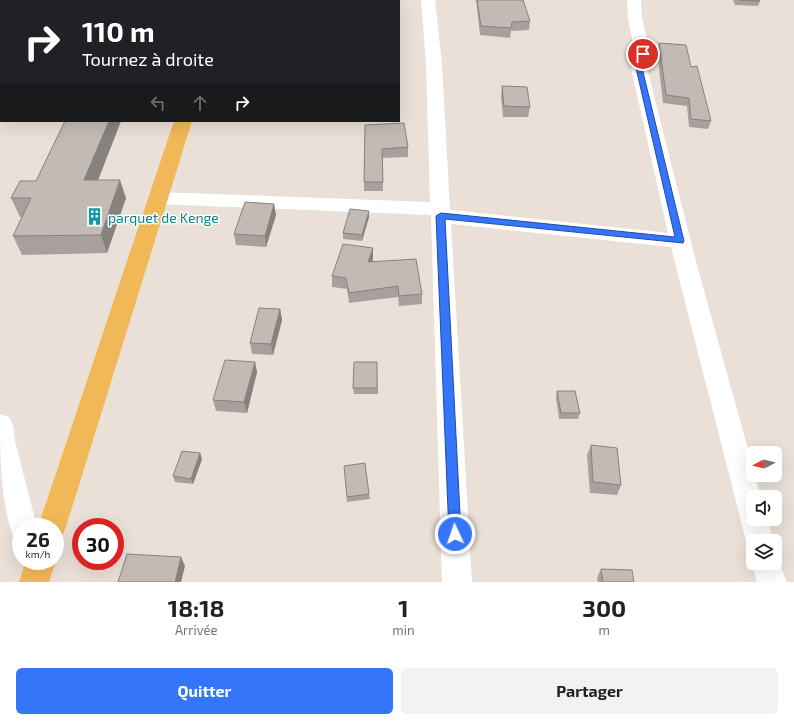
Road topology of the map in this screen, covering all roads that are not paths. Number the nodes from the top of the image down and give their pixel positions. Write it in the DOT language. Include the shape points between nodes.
graph roads {
  1 [pos="428,0"];
  2 [pos="634,0"];
  3 [pos="183,122"];
  4 [pos="158,198"];
  5 [pos="440,212"];
  6 [pos="680,241"];
  7 [pos="0,425"];
  8 [pos="746,491"];
  9 [pos="21,518"];
  10 [pos="55,518"];
  11 [pos="768,570"];
  12 [pos="457,582"];
  13 [pos="772,582"];
  1 -- 5 [label="street" via="434,64"];
  2 -- 6 [label="street" via="635,19 643,54 639,68"];
  3 -- 4 [label="main road"];
  4 -- 5 [label="street"];
  4 -- 10 [label="main road"];
  5 -- 6 [label="street"];
  5 -- 12 [label="street"];
  6 -- 8 [label="street"];
  7 -- 9 [label="street"];
  11 -- 13 [label="street"];
}
